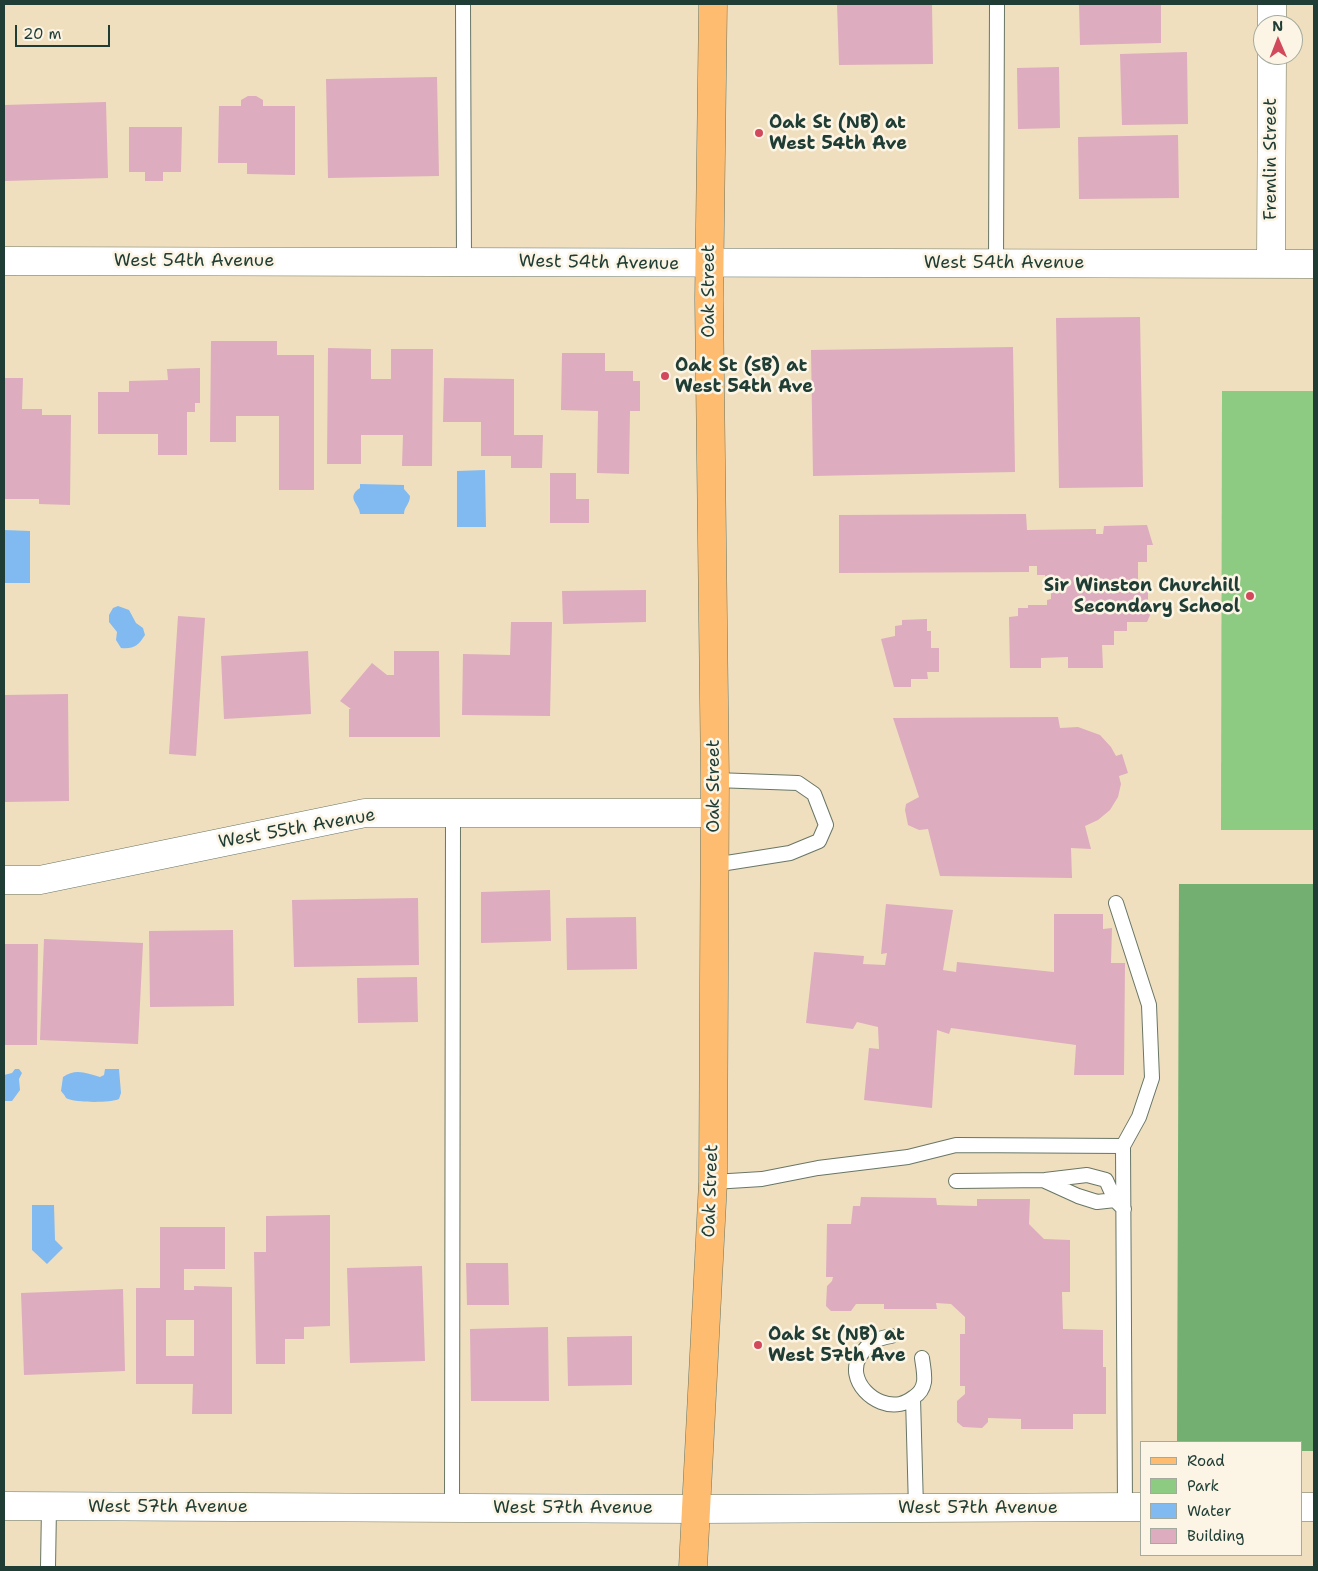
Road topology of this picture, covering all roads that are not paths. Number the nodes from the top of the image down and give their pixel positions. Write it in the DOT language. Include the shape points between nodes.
graph roads {
  1 [pos="463,4"];
  2 [pos="713,4"];
  3 [pos="997,4"];
  4 [pos="1272,65"];
  5 [pos="4,261"];
  6 [pos="464,262"];
  7 [pos="709,264"];
  8 [pos="996,264"];
  9 [pos="1271,264"];
  10 [pos="1314,264"];
  11 [pos="715,780"];
  12 [pos="453,812"];
  13 [pos="714,813"];
  14 [pos="714,865"];
  15 [pos="4,880"];
  16 [pos="1116,903"];
  17 [pos="1123,1146"];
  18 [pos="1045,1180"];
  19 [pos="956,1181"];
  20 [pos="713,1182"];
  21 [pos="1120,1205"];
  22 [pos="891,1336"];
  23 [pos="922,1358"];
  24 [pos="913,1398"];
  25 [pos="4,1506"];
  26 [pos="49,1507"];
  27 [pos="452,1507"];
  28 [pos="697,1508"];
  29 [pos="916,1508"];
  30 [pos="1133,1508"];
  31 [pos="48,1567"];
  32 [pos="693,1567"];
  1 -- 6 [label="lane"];
  2 -- 7 [label="main road, Oak Street"];
  3 -- 8 [label="lane"];
  4 -- 9 [label="street, Fremlin Street"];
  5 -- 6 [label="street, West 54th Avenue"];
  6 -- 7 [label="street, West 54th Avenue"];
  7 -- 8 [label="street, West 54th Avenue"];
  7 -- 11 [label="main road, Oak Street"];
  8 -- 9 [label="street, West 54th Avenue"];
  9 -- 10 [label="street, West 54th Avenue"];
  11 -- 13 [label="main road, Oak Street"];
  11 -- 14 [label="lane" via="798,784 814,794 826,825 819,841 790,853"];
  12 -- 13 [label="street, West 55th Avenue"];
  12 -- 15 [label="street, West 55th Avenue" via="365,813 40,880"];
  12 -- 27 [label="lane"];
  13 -- 14 [label="main road, Oak Street"];
  14 -- 20 [label="main road, Oak Street"];
  16 -- 17 [label="lane" via="1149,1005 1152,1068 1152,1078 1139,1117"];
  17 -- 20 [label="lane" via="956,1145 908,1157 818,1168 762,1179"];
  17 -- 21 [label="lane"];
  18 -- 19 [label="lane"];
  18 -- 21 [label="lane" via="1078,1196"];
  18 -- 21 [label="lane" via="1087,1175 1106,1180"];
  20 -- 28 [label="main road, Oak Street"];
  21 -- 30 [label="lane"];
  22 -- 24 [label="lane" via="872,1341 864,1349 855,1370 858,1382 881,1402 891,1405"];
  23 -- 24 [label="lane" via="924,1383"];
  24 -- 29 [label="lane"];
  25 -- 26 [label="street, West 57th Avenue"];
  26 -- 27 [label="street, West 57th Avenue"];
  26 -- 31 [label="lane"];
  27 -- 28 [label="street, West 57th Avenue"];
  28 -- 29 [label="street, West 57th Avenue"];
  28 -- 32 [label="main road, Oak Street"];
  29 -- 30 [label="street, West 57th Avenue"];
}
